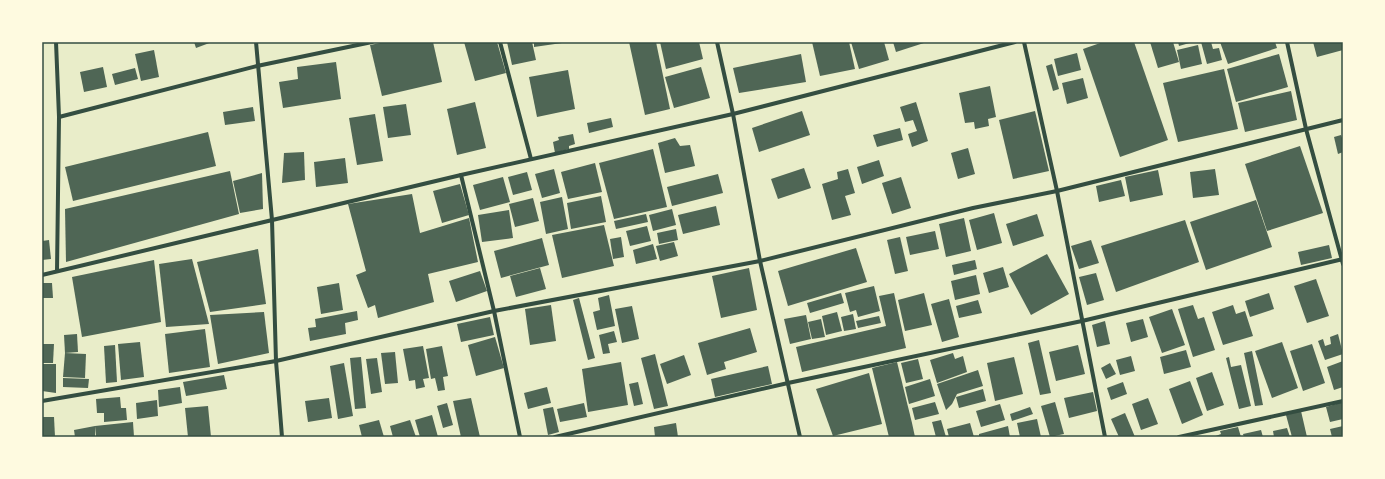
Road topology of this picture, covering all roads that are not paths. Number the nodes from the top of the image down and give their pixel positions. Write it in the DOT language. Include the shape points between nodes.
graph roads {
  1 [pos="56,42"];
  2 [pos="256,42"];
  3 [pos="372,42"];
  4 [pos="500,42"];
  5 [pos="717,42"];
  6 [pos="1015,42"];
  7 [pos="1024,42"];
  8 [pos="1287,42"];
  9 [pos="258,66"];
  10 [pos="733,114"];
  11 [pos="59,117"];
  12 [pos="1343,120"];
  13 [pos="1306,129"];
  14 [pos="531,159"];
  15 [pos="461,175"];
  16 [pos="1057,191"];
  17 [pos="272,220"];
  18 [pos="1343,260"];
  19 [pos="760,261"];
  20 [pos="57,271"];
  21 [pos="42,275"];
  22 [pos="494,311"];
  23 [pos="1082,321"];
  24 [pos="276,361"];
  25 [pos="788,383"];
  26 [pos="42,401"];
  27 [pos="1343,401"];
  28 [pos="282,437"];
  29 [pos="520,437"];
  30 [pos="555,437"];
  31 [pos="800,437"];
  32 [pos="1105,437"];
  33 [pos="1179,437"];
  1 -- 11 [label="street"];
  2 -- 9 [label="street"];
  3 -- 9 [label="street"];
  4 -- 14 [label="street"];
  5 -- 10 [label="street"];
  6 -- 10 [label="street"];
  7 -- 16 [label="street"];
  8 -- 13 [label="street"];
  9 -- 11 [label="street"];
  9 -- 17 [label="street"];
  10 -- 14 [label="street"];
  10 -- 19 [label="street"];
  11 -- 20 [label="street"];
  12 -- 13 [label="street"];
  13 -- 16 [label="street"];
  13 -- 18 [label="street"];
  14 -- 15 [label="street"];
  15 -- 17 [label="street"];
  15 -- 22 [label="street"];
  16 -- 19 [label="street" via="965,210"];
  16 -- 23 [label="street"];
  17 -- 20 [label="street"];
  17 -- 24 [label="street"];
  18 -- 23 [label="street"];
  19 -- 22 [label="street"];
  19 -- 25 [label="street"];
  20 -- 21 [label="street"];
  22 -- 24 [label="street"];
  22 -- 29 [label="street"];
  23 -- 25 [label="street"];
  23 -- 32 [label="street"];
  24 -- 26 [label="street"];
  24 -- 28 [label="street"];
  25 -- 30 [label="street"];
  25 -- 31 [label="street"];
  27 -- 33 [label="street"];
}
